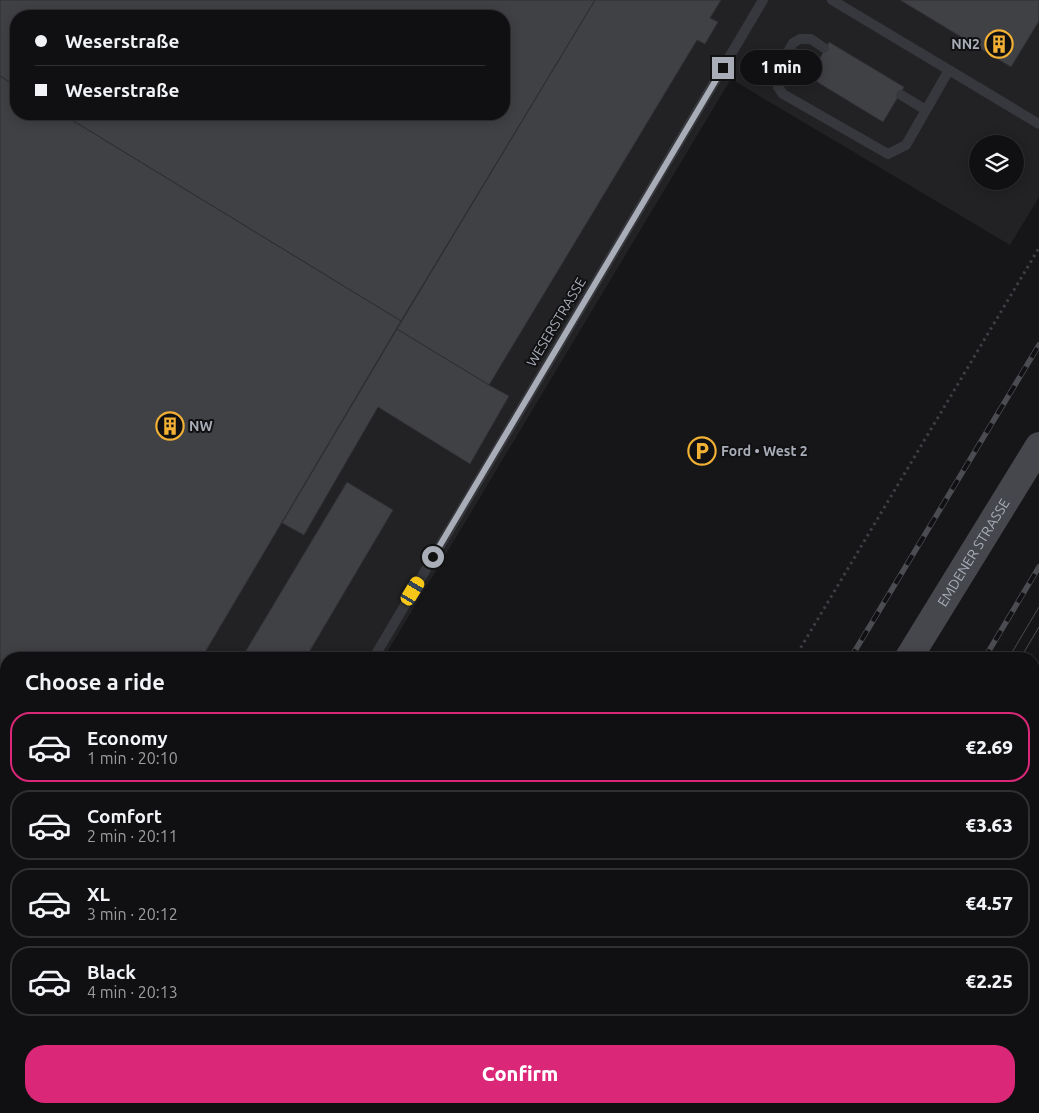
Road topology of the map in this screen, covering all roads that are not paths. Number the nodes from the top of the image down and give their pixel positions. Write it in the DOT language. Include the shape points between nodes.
graph roads {
  1 [pos="763,0"];
  2 [pos="832,0"];
  3 [pos="824,48"];
  4 [pos="949,70"];
  5 [pos="901,95"];
  6 [pos="926,110"];
  7 [pos="1039,124"];
  8 [pos="1039,446"];
  9 [pos="377,652"];
  10 [pos="912,652"];
  1 -- 9 [label="lane, WESERSTRASSE"];
  2 -- 4 [label="lane"];
  3 -- 6 [label="lane" via="811,39 793,43 779,68 778,87 783,94 888,154 906,145"];
  4 -- 6 [label="lane"];
  4 -- 7 [label="lane"];
  5 -- 6 [label="lane"];
  8 -- 10 [label="street, EMDENER STRASSE"];
}
